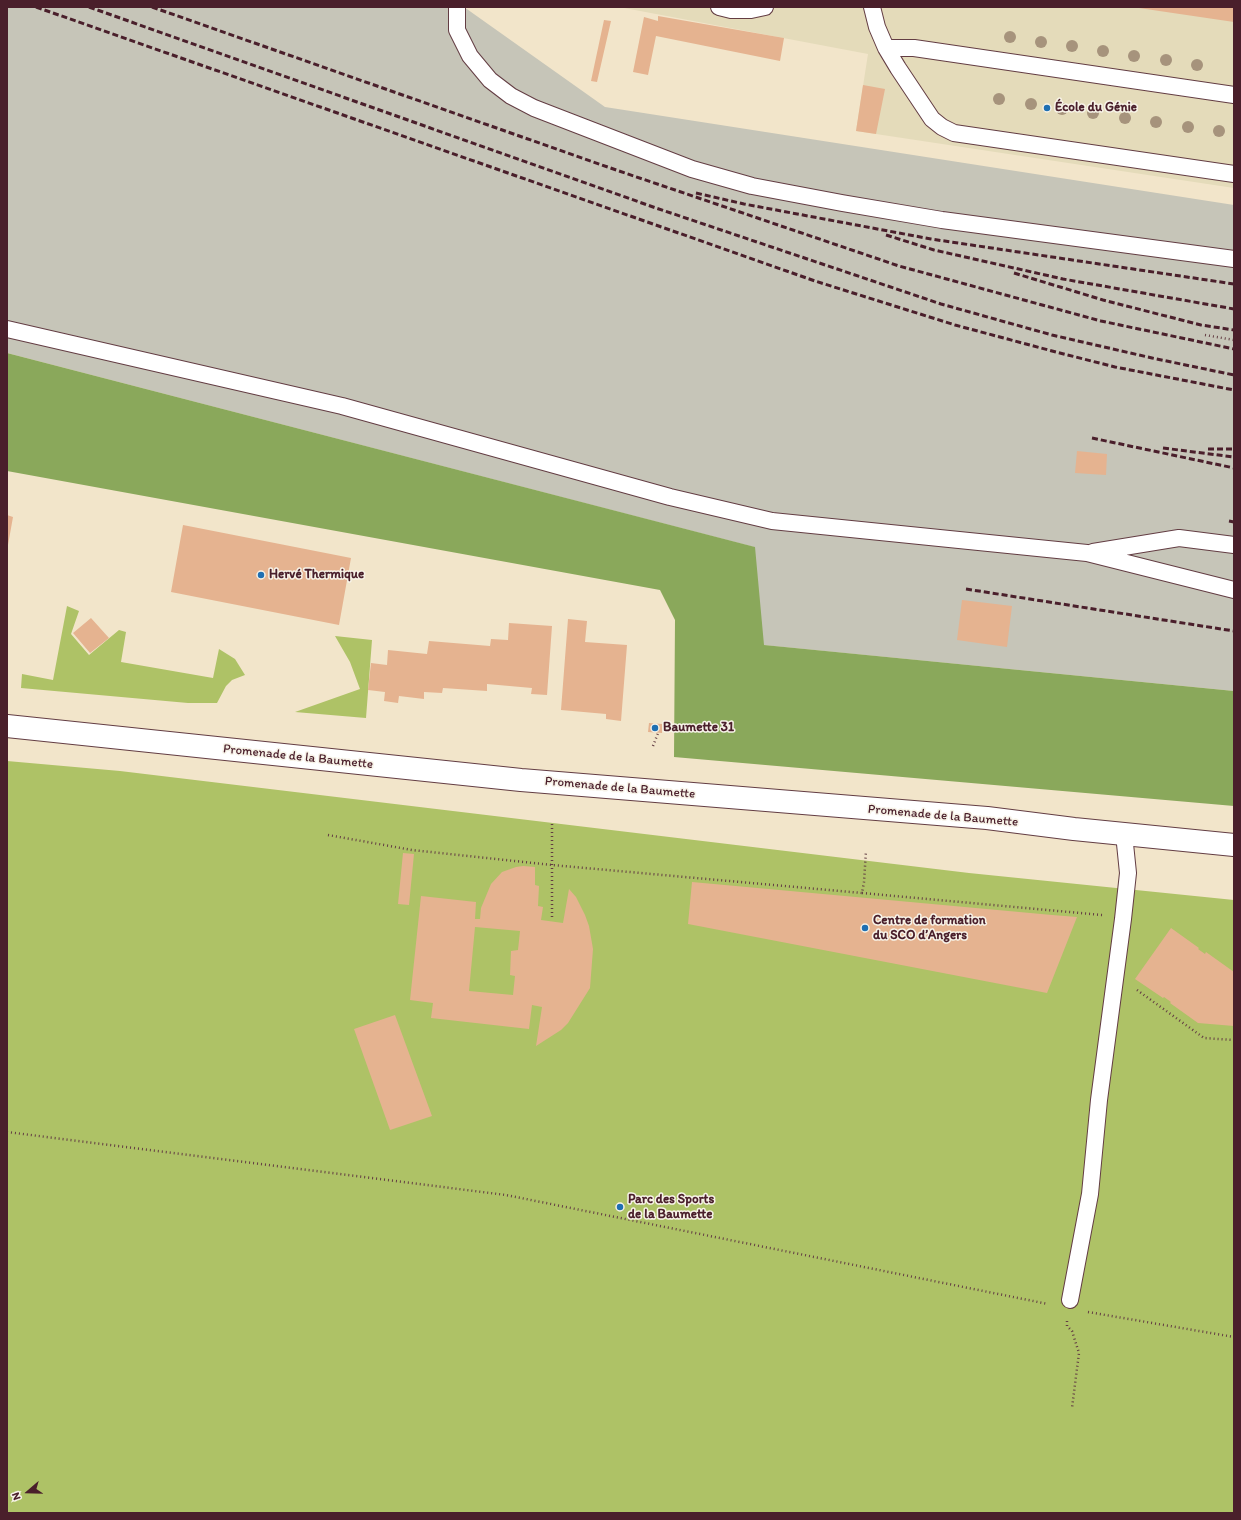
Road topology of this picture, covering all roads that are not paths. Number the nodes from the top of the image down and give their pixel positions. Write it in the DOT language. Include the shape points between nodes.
graph roads {
  1 [pos="457,7"];
  2 [pos="719,7"];
  3 [pos="765,7"];
  4 [pos="868,7"];
  5 [pos="872,7"];
  6 [pos="886,48"];
  7 [pos="1234,95"];
  8 [pos="1234,174"];
  9 [pos="1234,259"];
  10 [pos="7,329"];
  11 [pos="1234,545"];
  12 [pos="1087,553"];
  13 [pos="1234,590"];
  14 [pos="7,726"];
  15 [pos="1124,834"];
  16 [pos="1234,844"];
  17 [pos="1069,1304"];
  1 -- 9 [label="lane" via="457,30 470,56 490,80 511,96 534,108 692,169 752,186 850,205 942,220"];
  2 -- 3 [label="lane" via="731,10"];
  4 -- 5 [label="lane"];
  5 -- 6 [label="lane" via="876,27"];
  6 -- 7 [label="lane" via="914,48"];
  6 -- 8 [label="lane" via="932,119 954,133"];
  10 -- 12 [label="lane" via="342,406 670,497 772,521"];
  11 -- 12 [label="lane" via="1179,538"];
  12 -- 13 [label="lane"];
  14 -- 15 [label="street, Promenade de la Baumette" via="521,780 987,818"];
  15 -- 16 [label="street, Promenade de la Baumette"];
  15 -- 17 [label="lane" via="1128,873 1123,919 1090,1194"];
}
